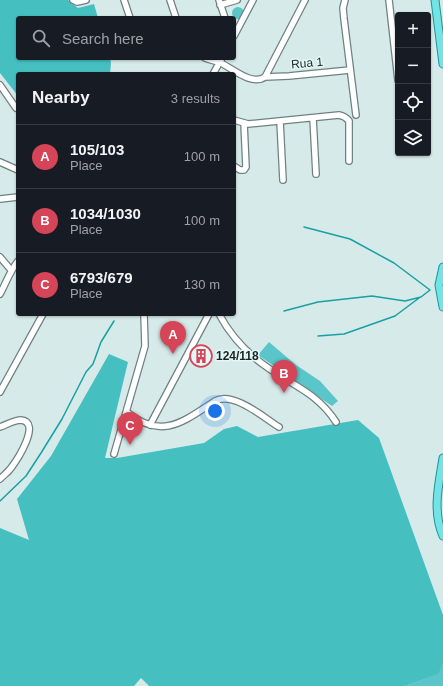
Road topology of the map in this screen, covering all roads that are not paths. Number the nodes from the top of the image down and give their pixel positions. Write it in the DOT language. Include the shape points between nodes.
graph roads {
  1 [pos="73,0"];
  2 [pos="86,0"];
  3 [pos="124,0"];
  4 [pos="170,0"];
  5 [pos="237,0"];
  6 [pos="253,0"];
  7 [pos="305,0"];
  8 [pos="345,0"];
  9 [pos="389,0"];
  10 [pos="436,0"];
  11 [pos="219,3"];
  12 [pos="129,16"];
  13 [pos="175,16"];
  14 [pos="226,16"];
  15 [pos="243,19"];
  16 [pos="236,22"];
  17 [pos="236,32"];
  18 [pos="395,53"];
  19 [pos="221,60"];
  20 [pos="443,64"];
  21 [pos="350,70"];
  22 [pos="214,72"];
  23 [pos="265,76"];
  24 [pos="0,85"];
  25 [pos="16,108"];
  26 [pos="356,115"];
  27 [pos="313,118"];
  28 [pos="236,121"];
  29 [pos="280,121"];
  30 [pos="244,123"];
  31 [pos="349,161"];
  32 [pos="0,162"];
  33 [pos="236,167"];
  34 [pos="16,169"];
  35 [pos="316,174"];
  36 [pos="283,180"];
  37 [pos="16,197"];
  38 [pos="0,199"];
  39 [pos="0,257"];
  40 [pos="16,264"];
  41 [pos="443,267"];
  42 [pos="11,270"];
  43 [pos="442,278"];
  44 [pos="0,294"];
  45 [pos="443,307"];
  46 [pos="42,316"];
  47 [pos="144,316"];
  48 [pos="208,316"];
  49 [pos="220,316"];
  50 [pos="0,392"];
  51 [pos="127,412"];
  52 [pos="336,422"];
  53 [pos="150,425"];
  54 [pos="0,427"];
  55 [pos="279,427"];
  56 [pos="114,454"];
  57 [pos="443,458"];
  58 [pos="0,479"];
  59 [pos="443,536"];
  1 -- 2 [label="street"];
  3 -- 12 [label="street"];
  4 -- 13 [label="street"];
  5 -- 11 [label="street"];
  6 -- 15 [label="street"];
  7 -- 23 [label="street"];
  8 -- 21 [label="street" via="343,8"];
  9 -- 18 [label="street"];
  10 -- 20 [label="main road"];
  11 -- 14 [label="street"];
  15 -- 16 [label="street"];
  15 -- 17 [label="street"];
  19 -- 22 [label="street"];
  19 -- 23 [label="street, Rua 1" via="253,80"];
  21 -- 23 [label="street, Rua 1" via="283,77"];
  21 -- 26 [label="street"];
  24 -- 25 [label="street"];
  27 -- 29 [label="street"];
  27 -- 31 [label="street" via="339,115 347,118"];
  27 -- 35 [label="street"];
  28 -- 30 [label="street"];
  29 -- 30 [label="street"];
  29 -- 36 [label="street"];
  30 -- 33 [label="street" via="246,166 244,170"];
  32 -- 34 [label="street"];
  37 -- 38 [label="street"];
  39 -- 42 [label="street"];
  40 -- 42 [label="street"];
  41 -- 43 [label="main road"];
  42 -- 44 [label="street"];
  43 -- 45 [label="main road" via="440,293"];
  46 -- 50 [label="street"];
  47 -- 51 [label="street" via="145,346"];
  48 -- 53 [label="street"];
  49 -- 52 [label="street" via="251,354 263,365 320,401"];
  51 -- 53 [label="street"];
  51 -- 56 [label="street"];
  53 -- 55 [label="street" via="160,427 179,423 220,398 225,398 241,403"];
  54 -- 58 [label="street" via="21,420 29,424 30,429 24,446 12,466"];
  57 -- 59 [label="main road" via="437,501 438,521"];
}
